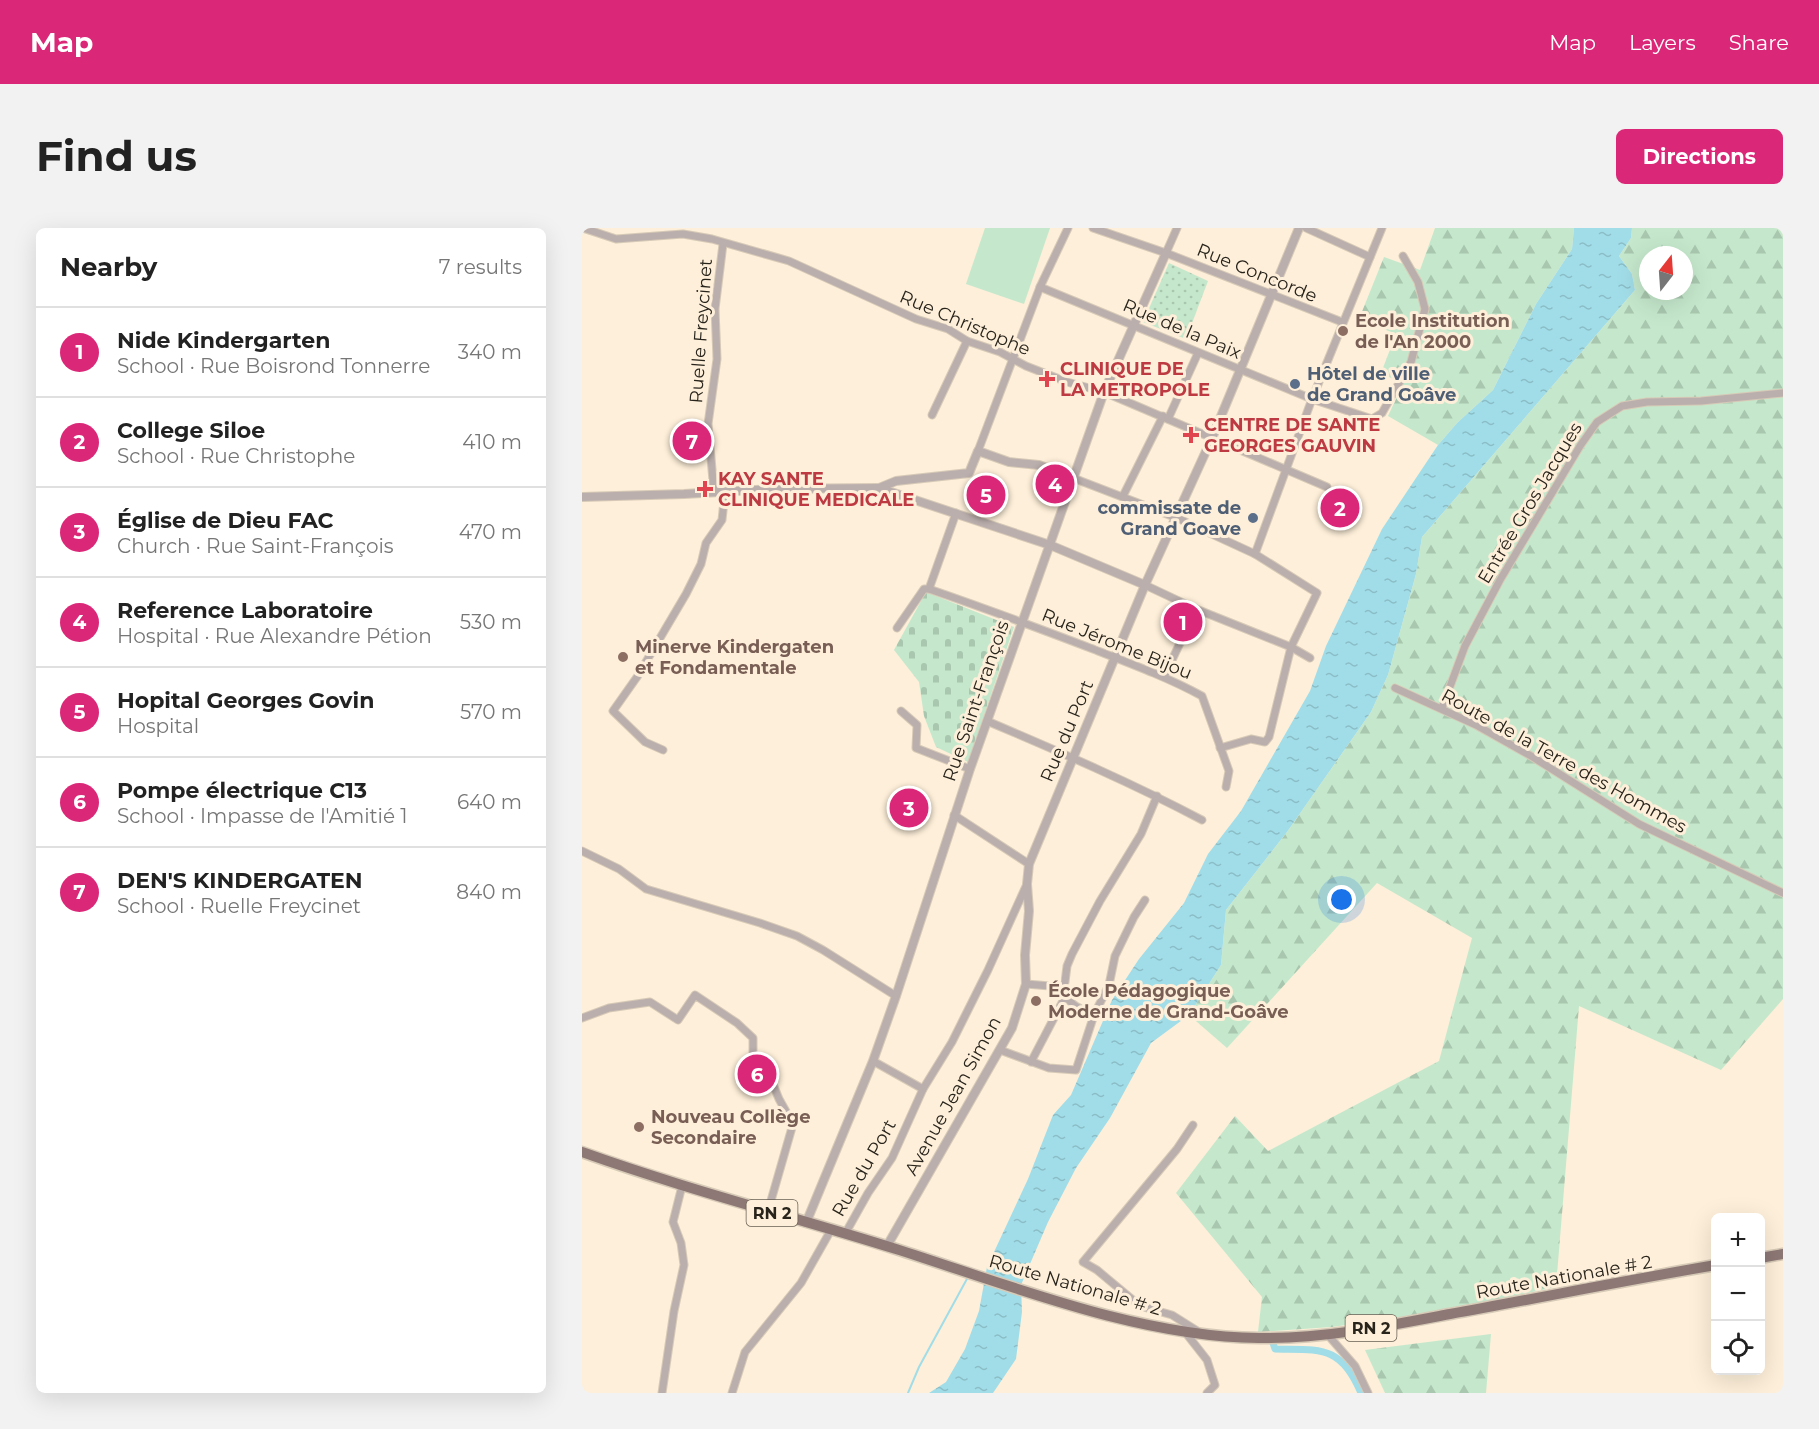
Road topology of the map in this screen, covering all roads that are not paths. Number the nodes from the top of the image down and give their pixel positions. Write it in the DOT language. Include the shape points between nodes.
graph roads {
  1 [pos="583,228"];
  2 [pos="1068,228"];
  3 [pos="1093,228"];
  4 [pos="1177,228"];
  5 [pos="1299,228"];
  6 [pos="1306,228"];
  7 [pos="1382,228"];
  8 [pos="723,244"];
  9 [pos="1166,253"];
  10 [pos="1403,256"];
  11 [pos="1370,257"];
  12 [pos="1040,287"];
  13 [pos="1270,295"];
  14 [pos="1342,322"];
  15 [pos="1134,325"];
  16 [pos="967,341"];
  17 [pos="1198,353"];
  18 [pos="1013,360"];
  19 [pos="1240,370"];
  20 [pos="1104,392"];
  21 [pos="1783,393"];
  22 [pos="1312,399"];
  23 [pos="932,415"];
  24 [pos="1166,417"];
  25 [pos="1212,438"];
  26 [pos="978,451"];
  27 [pos="1285,470"];
  28 [pos="1073,477"];
  29 [pos="879,488"];
  30 [pos="1327,488"];
  31 [pos="714,492"];
  32 [pos="725,492"];
  33 [pos="582,496"];
  34 [pos="1123,496"];
  35 [pos="956,513"];
  36 [pos="1177,518"];
  37 [pos="1050,545"];
  38 [pos="1255,554"];
  39 [pos="1146,585"];
  40 [pos="929,590"];
  41 [pos="1196,609"];
  42 [pos="1022,622"];
  43 [pos="897,628"];
  44 [pos="1291,647"];
  45 [pos="1116,658"];
  46 [pos="1310,658"];
  47 [pos="1164,677"];
  48 [pos="1395,688"];
  49 [pos="1442,708"];
  50 [pos="901,711"];
  51 [pos="987,721"];
  52 [pos="1220,748"];
  53 [pos="663,750"];
  54 [pos="1074,758"];
  55 [pos="970,769"];
  56 [pos="1226,787"];
  57 [pos="1157,796"];
  58 [pos="954,815"];
  59 [pos="1202,820"];
  60 [pos="582,851"];
  61 [pos="1029,864"];
  62 [pos="1027,884"];
  63 [pos="1783,893"];
  64 [pos="1145,900"];
  65 [pos="1026,984"];
  66 [pos="1062,987"];
  67 [pos="897,996"];
  68 [pos="1065,996"];
  69 [pos="1094,1015"];
  70 [pos="582,1018"];
  71 [pos="1000,1050"];
  72 [pos="873,1061"];
  73 [pos="1031,1062"];
  74 [pos="923,1089"];
  75 [pos="1193,1125"];
  76 [pos="582,1152"];
  77 [pos="682,1186"];
  78 [pos="768,1212"];
  79 [pos="806,1223"];
  80 [pos="831,1230"];
  81 [pos="844,1234"];
  82 [pos="887,1246"];
  83 [pos="1783,1254"];
  84 [pos="1765,1257"];
  85 [pos="1711,1266"];
  86 [pos="1185,1332"];
  87 [pos="1327,1334"];
  88 [pos="1204,1335"];
  89 [pos="663,1393"];
  90 [pos="732,1393"];
  91 [pos="1207,1393"];
  92 [pos="1368,1393"];
  1 -- 8 [label="street, Rue Christophe" via="616,239 683,234"];
  2 -- 12 [label="street"];
  3 -- 9 [label="street, Rue Concorde"];
  4 -- 9 [label="street, Rue Saint-François"];
  5 -- 13 [label="street, Rue du Port"];
  6 -- 11 [label="street"];
  7 -- 11 [label="street"];
  8 -- 16 [label="street, Rue Christophe" via="789,261 948,329"];
  8 -- 31 [label="street, Ruelle Freycinet" via="715,309 717,359 708,424"];
  9 -- 13 [label="street, Rue Concorde"];
  9 -- 15 [label="street, Rue Saint-François"];
  10 -- 22 [label="street, Rue de la Paix" via="1418,282 1425,309 1411,362 1382,413 1371,419"];
  11 -- 14 [label="street"];
  12 -- 15 [label="street, Rue de la Paix"];
  12 -- 18 [label="street"];
  13 -- 14 [label="street, Rue Concorde"];
  13 -- 19 [label="street, Rue du Port"];
  14 -- 22 [label="street"];
  15 -- 17 [label="street, Rue de la Paix"];
  15 -- 20 [label="street, Rue Saint-François"];
  16 -- 18 [label="street, Rue Christophe"];
  16 -- 23 [label="street"];
  17 -- 19 [label="street, Rue de la Paix"];
  17 -- 24 [label="street"];
  18 -- 20 [label="street, Rue Christophe"];
  18 -- 26 [label="street"];
  19 -- 22 [label="street, Rue de la Paix"];
  19 -- 25 [label="street, Rue du Port"];
  20 -- 24 [label="street, Rue Christophe"];
  20 -- 28 [label="street, Rue Saint-François"];
  21 -- 49 [label="street, Entrée Gros Jacques" via="1647,402 1622,406 1597,422 1500,580 1465,646"];
  22 -- 27 [label="street"];
  24 -- 25 [label="street, Rue Christophe"];
  24 -- 34 [label="street"];
  25 -- 27 [label="street, Rue Christophe"];
  25 -- 36 [label="street, Rue du Port"];
  26 -- 28 [label="street"];
  26 -- 29 [label="street" via="969,473 896,481"];
  27 -- 30 [label="street, Rue Christophe"];
  27 -- 38 [label="street"];
  28 -- 34 [label="street"];
  28 -- 37 [label="street, Rue Saint-François"];
  29 -- 32 [label="street"];
  29 -- 35 [label="street"];
  31 -- 32 [label="street"];
  31 -- 33 [label="street"];
  32 -- 53 [label="street" via="722,520 706,543 686,594 613,711 645,742"];
  34 -- 36 [label="street"];
  35 -- 37 [label="street"];
  35 -- 40 [label="street"];
  36 -- 38 [label="street"];
  36 -- 39 [label="street, Rue du Port"];
  37 -- 39 [label="street"];
  37 -- 42 [label="street, Rue Saint-François"];
  38 -- 44 [label="street" via="1317,593"];
  39 -- 41 [label="street"];
  39 -- 45 [label="street, Rue du Port"];
  40 -- 42 [label="street, Rue Jérome Bijou"];
  40 -- 43 [label="street" via="924,589"];
  41 -- 44 [label="street"];
  41 -- 47 [label="street"];
  42 -- 45 [label="street, Rue Jérome Bijou"];
  42 -- 51 [label="street, Rue Saint-François"];
  44 -- 46 [label="street"];
  44 -- 52 [label="street" via="1269,737 1265,742 1251,739"];
  45 -- 47 [label="street, Rue Jérome Bijou"];
  45 -- 54 [label="street, Rue du Port"];
  47 -- 52 [label="street, Rue Jérome Bijou" via="1202,696"];
  48 -- 49 [label="street, Route de la Terre des Hommes"];
  49 -- 63 [label="street, Route de la Terre des Hommes" via="1531,756 1639,824"];
  50 -- 55 [label="street" via="917,725 916,748"];
  51 -- 54 [label="street"];
  51 -- 55 [label="street, Rue Saint-François"];
  52 -- 56 [label="street, Rue Jérome Bijou" via="1229,771"];
  54 -- 57 [label="street"];
  54 -- 61 [label="street, Rue du Port"];
  55 -- 58 [label="street, Rue Saint-François"];
  57 -- 59 [label="street"];
  57 -- 66 [label="street" via="1141,834 1072,954"];
  58 -- 61 [label="street"];
  58 -- 67 [label="street, Rue Saint-François"];
  60 -- 67 [label="street" via="619,869 643,887 797,936"];
  61 -- 62 [label="street, Rue du Port"];
  62 -- 65 [label="street, Avenue Jean Simon"];
  62 -- 74 [label="street, Rue du Port" via="957,1032"];
  64 -- 69 [label="street" via="1118,948 1109,985"];
  65 -- 66 [label="street"];
  65 -- 71 [label="street, Avenue Jean Simon" via="1012,1028"];
  66 -- 68 [label="street"];
  67 -- 72 [label="street, Rue Saint-François"];
  68 -- 69 [label="street" via="1070,1004"];
  68 -- 73 [label="street"];
  69 -- 73 [label="street" via="1076,1070"];
  70 -- 78 [label="street" via="609,1008 650,1002 678,1020 695,995 753,1038 753,1054 768,1072 793,1124"];
  71 -- 73 [label="street"];
  71 -- 82 [label="street, Avenue Jean Simon"];
  72 -- 74 [label="street"];
  72 -- 79 [label="street, Rue Saint-François"];
  74 -- 81 [label="street, Rue du Port" via="892,1158"];
  75 -- 88 [label="street" via="1083,1262 1140,1306 1172,1315"];
  76 -- 77 [label="main road, Route Nationale # 2 / RN 2"];
  77 -- 78 [label="main road, Route Nationale # 2 / RN 2"];
  77 -- 89 [label="street" via="673,1222 684,1265"];
  78 -- 79 [label="main road, Route Nationale # 2 / RN 2"];
  79 -- 80 [label="main road, Route Nationale # 2 / RN 2"];
  80 -- 81 [label="main road, Route Nationale # 2 / RN 2"];
  80 -- 90 [label="street" via="801,1283 745,1352"];
  81 -- 82 [label="main road, Route Nationale # 2 / RN 2"];
  82 -- 86 [label="main road, Route Nationale # 2 / RN 2" via="1102,1314"];
  83 -- 84 [label="main road"];
  85 -- 87 [label="main road, Route Nationale # 2 / RN 2"];
  86 -- 88 [label="main road, Route Nationale # 2 / RN 2"];
  86 -- 91 [label="street" via="1207,1360 1215,1386"];
  87 -- 88 [label="main road, Route Nationale # 2 / RN 2" via="1263,1338"];
  87 -- 92 [label="street" via="1355,1366"];
}
